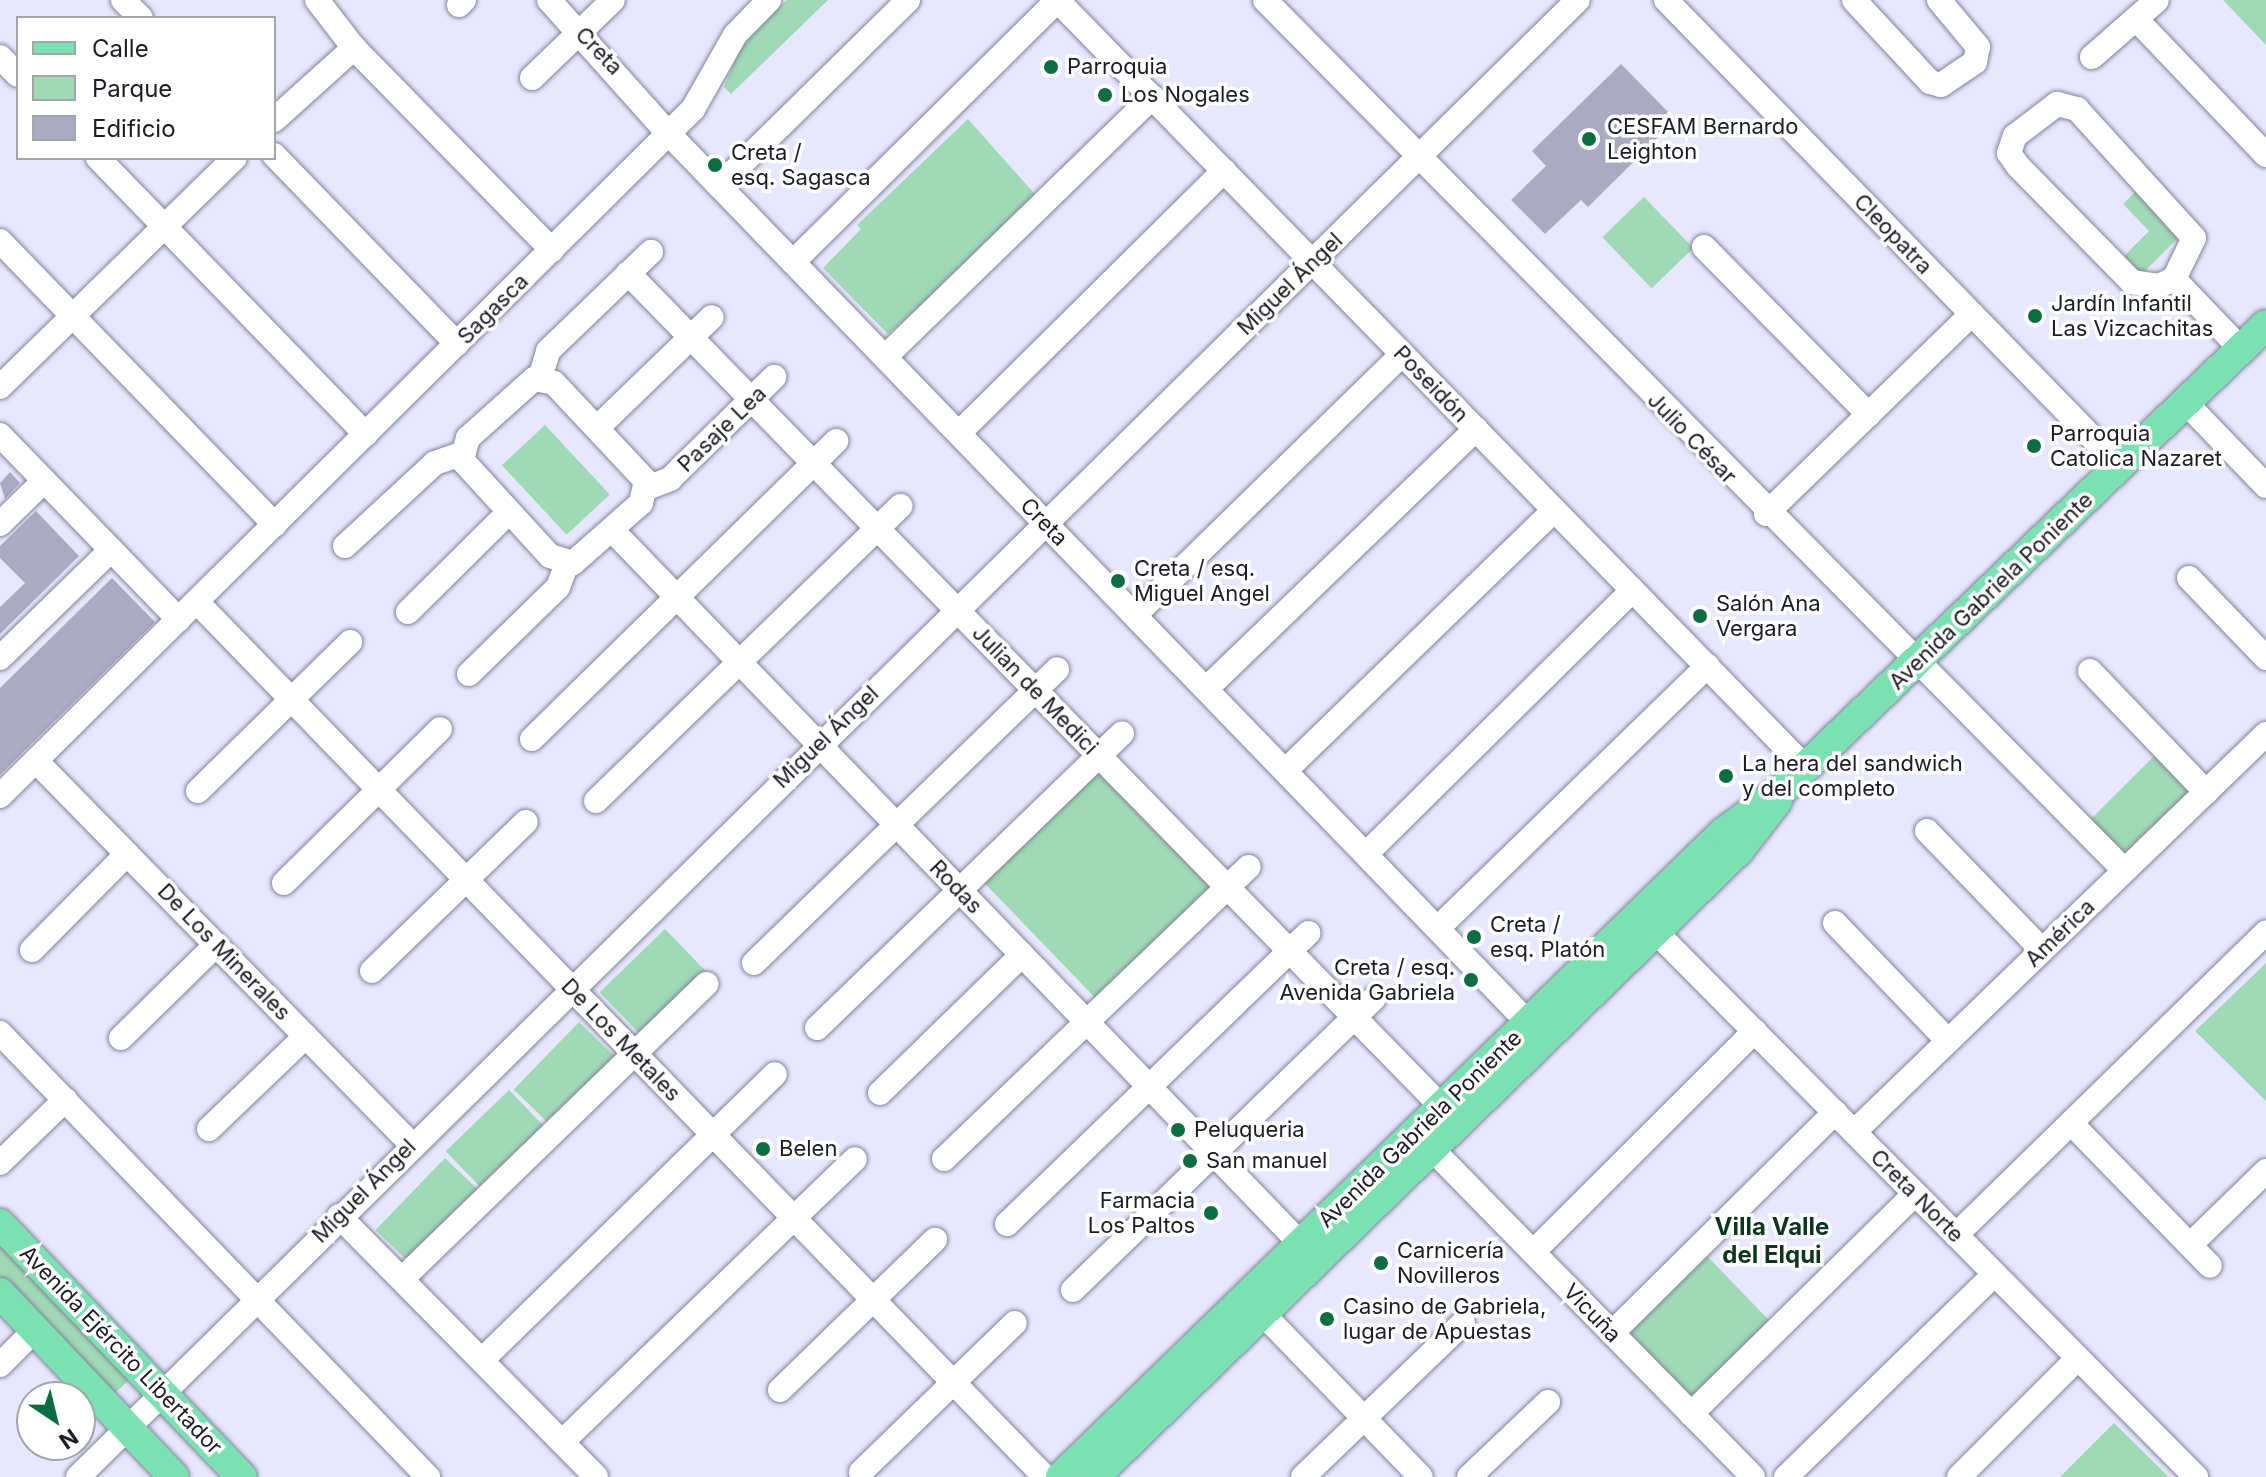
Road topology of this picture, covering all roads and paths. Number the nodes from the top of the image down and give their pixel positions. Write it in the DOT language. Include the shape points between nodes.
graph roads {
  1 [pos="123,0"];
  2 [pos="317,0"];
  3 [pos="549,0"];
  4 [pos="613,0"];
  5 [pos="769,0"];
  6 [pos="908,0"];
  7 [pos="1057,0"];
  8 [pos="1578,0"];
  9 [pos="1666,0"];
  10 [pos="1854,0"];
  11 [pos="1939,0"];
  12 [pos="2157,0"];
  13 [pos="1271,2"];
  14 [pos="139,16"];
  15 [pos="2136,19"];
  16 [pos="580,32"];
  17 [pos="354,48"];
  18 [pos="0,57"];
  19 [pos="2092,57"];
  20 [pos="16,73"];
  21 [pos="532,78"];
  22 [pos="1152,97"];
  23 [pos="276,118"];
  24 [pos="669,134"];
  25 [pos="2266,155"];
  26 [pos="276,157"];
  27 [pos="1419,158"];
  28 [pos="100,160"];
  29 [pos="233,160"];
  30 [pos="1224,171"];
  31 [pos="719,186"];
  32 [pos="165,227"];
  33 [pos="0,241"];
  34 [pos="1704,247"];
  35 [pos="552,250"];
  36 [pos="651,252"];
  37 [pos="793,262"];
  38 [pos="1313,262"];
  39 [pos="628,273"];
  40 [pos="2174,279"];
  41 [pos="1972,314"];
  42 [pos="73,316"];
  43 [pos="712,317"];
  44 [pos="2266,325"];
  45 [pos="690,337"];
  46 [pos="457,344"];
  47 [pos="2241,349"];
  48 [pos="1402,354"];
  49 [pos="885,357"];
  50 [pos="774,377"];
  51 [pos="540,378"];
  52 [pos="0,387"];
  53 [pos="752,399"];
  54 [pos="2186,403"];
  55 [pos="1869,415"];
  56 [pos="598,427"];
  57 [pos="1476,429"];
  58 [pos="959,433"];
  59 [pos="0,435"];
  60 [pos="366,435"];
  61 [pos="836,441"];
  62 [pos="461,454"];
  63 [pos="814,463"];
  64 [pos="2121,467"];
  65 [pos="44,481"];
  66 [pos="2266,486"];
  67 [pos="647,488"];
  68 [pos="900,506"];
  69 [pos="1554,510"];
  70 [pos="508,513"];
  71 [pos="1766,514"];
  72 [pos="1045,522"];
  73 [pos="0,524"];
  74 [pos="275,525"];
  75 [pos="878,528"];
  76 [pos="612,530"];
  77 [pos="345,546"];
  78 [pos="111,550"];
  79 [pos="567,563"];
  80 [pos="2189,578"];
  81 [pos="1633,590"];
  82 [pos="676,597"];
  83 [pos="197,602"];
  84 [pos="957,609"];
  85 [pos="408,612"];
  86 [pos="1135,615"];
  87 [pos="179,620"];
  88 [pos="350,642"];
  89 [pos="0,658"];
  90 [pos="2266,658"];
  91 [pos="739,662"];
  92 [pos="1917,663"];
  93 [pos="1707,666"];
  94 [pos="1057,669"];
  95 [pos="2090,671"];
  96 [pos="469,674"];
  97 [pos="1206,689"];
  98 [pos="1036,690"];
  99 [pos="291,700"];
  100 [pos="440,729"];
  101 [pos="1122,733"];
  102 [pos="2266,734"];
  103 [pos="532,739"];
  104 [pos="818,744"];
  105 [pos="1099,755"];
  106 [pos="36,761"];
  107 [pos="1805,767"];
  108 [pos="1285,771"];
  109 [pos="379,790"];
  110 [pos="198,791"];
  111 [pos="2206,792"];
  112 [pos="0,796"];
  113 [pos="596,801"];
  114 [pos="526,822"];
  115 [pos="897,825"];
  116 [pos="1927,831"];
  117 [pos="127,854"];
  118 [pos="1366,854"];
  119 [pos="1248,867"];
  120 [pos="2124,870"];
  121 [pos="466,880"];
  122 [pos="284,883"];
  123 [pos="1228,887"];
  124 [pos="959,890"];
  125 [pos="1648,923"];
  126 [pos="1835,923"];
  127 [pos="1438,928"];
  128 [pos="1308,933"];
  129 [pos="2266,933"];
  130 [pos="216,945"];
  131 [pos="32,950"];
  132 [pos="2042,950"];
  133 [pos="1290,951"];
  134 [pos="1022,955"];
  135 [pos="754,963"];
  136 [pos="372,971"];
  137 [pos="706,984"];
  138 [pos="569,987"];
  139 [pos="1374,998"];
  140 [pos="1354,1016"];
  141 [pos="1087,1022"];
  142 [pos="817,1028"];
  143 [pos="1537,1031"];
  144 [pos="1755,1031"];
  145 [pos="0,1033"];
  146 [pos="306,1036"];
  147 [pos="121,1038"];
  148 [pos="1948,1041"];
  149 [pos="634,1053"];
  150 [pos="775,1074"];
  151 [pos="1149,1087"];
  152 [pos="880,1093"];
  153 [pos="65,1100"];
  154 [pos="1442,1107"];
  155 [pos="1835,1112"];
  156 [pos="2071,1123"];
  157 [pos="209,1129"];
  158 [pos="1854,1132"];
  159 [pos="713,1135"];
  160 [pos="411,1144"];
  161 [pos="1431,1148"];
  162 [pos="1214,1154"];
  163 [pos="855,1159"];
  164 [pos="944,1159"];
  165 [pos="0,1163"];
  166 [pos="2266,1171"];
  167 [pos="1915,1194"];
  168 [pos="339,1216"];
  169 [pos="793,1218"];
  170 [pos="0,1224"];
  171 [pos="1007,1224"];
  172 [pos="1956,1235"];
  173 [pos="935,1240"];
  174 [pos="1301,1244"];
  175 [pos="2190,1245"];
  176 [pos="1533,1252"];
  177 [pos="2210,1266"];
  178 [pos="1995,1274"];
  179 [pos="402,1279"];
  180 [pos="1073,1290"];
  181 [pos="0,1293"];
  182 [pos="256,1298"];
  183 [pos="873,1300"];
  184 [pos="1262,1313"];
  185 [pos="1015,1323"];
  186 [pos="1463,1323"];
  187 [pos="35,1330"];
  188 [pos="1612,1333"];
  189 [pos="2078,1358"];
  190 [pos="482,1360"];
  191 [pos="0,1365"];
  192 [pos="953,1383"];
  193 [pos="780,1390"];
  194 [pos="160,1394"];
  195 [pos="1548,1402"];
  196 [pos="1691,1414"];
  197 [pos="1364,1418"];
  198 [pos="128,1428"];
  199 [pos="562,1442"];
  200 [pos="861,1472"];
  201 [pos="78,1477"];
  202 [pos="174,1477"];
  203 [pos="242,1477"];
  204 [pos="428,1477"];
  205 [pos="596,1477"];
  206 [pos="1045,1477"];
  207 [pos="1061,1477"];
  208 [pos="1094,1477"];
  209 [pos="1303,1477"];
  210 [pos="1421,1477"];
  211 [pos="1469,1477"];
  212 [pos="1753,1477"];
  213 [pos="1786,1477"];
  214 [pos="1959,1477"];
  215 [pos="2196,1477"];
  1 -- 14 [label="street"];
  2 -- 17 [label="street"];
  3 -- 16 [label="street, Creta"];
  4 -- 16 [label="street"];
  5 -- 24 [label="street, Sagasca" via="735,35 702,97"];
  6 -- 31 [label="street"];
  7 -- 22 [label="street, Poseidón"];
  7 -- 37 [label="street"];
  8 -- 27 [label="street, Miguel Ángel"];
  9 -- 41 [label="street, Cleopatra"];
  10 -- 11 [label="street" via="1916,69 1941,85 1975,62 1978,47"];
  12 -- 15 [label="street"];
  13 -- 27 [label="street, Julio César"];
  15 -- 19 [label="street"];
  15 -- 25 [label="street"];
  16 -- 21 [label="street"];
  16 -- 24 [label="street, Creta"];
  17 -- 23 [label="street"];
  17 -- 35 [label="street"];
  18 -- 20 [label="street"];
  22 -- 30 [label="street, Poseidón"];
  22 -- 49 [label="street"];
  24 -- 31 [label="street, Creta"];
  24 -- 35 [label="street, Sagasca"];
  26 -- 46 [label="street"];
  27 -- 38 [label="street, Miguel Ángel"];
  27 -- 71 [label="street, Julio César"];
  28 -- 32 [label="street"];
  29 -- 32 [label="street"];
  30 -- 38 [label="street, Poseidón"];
  30 -- 58 [label="street"];
  31 -- 37 [label="street, Creta"];
  32 -- 42 [label="street"];
  32 -- 60 [label="street"];
  33 -- 42 [label="street"];
  34 -- 55 [label="street"];
  35 -- 46 [label="street, Sagasca"];
  36 -- 39 [label="street"];
  37 -- 49 [label="street, Creta"];
  38 -- 48 [label="street, Poseidón"];
  38 -- 72 [label="street, Miguel Ángel"];
  39 -- 45 [label="street, Julian de Medici"];
  39 -- 51 [label="street" via="544,356"];
  40 -- 40 [label="street" via="2145,286 2118,270 2018,166 2009,153 2015,136 2057,104 2077,109 2194,238"];
  40 -- 47 [label="street"];
  41 -- 55 [label="street"];
  41 -- 64 [label="street, Cleopatra"];
  42 -- 52 [label="street"];
  42 -- 74 [label="street"];
  43 -- 45 [label="street"];
  44 -- 47 [label="main road, Avenida Gabriela Poniente"];
  45 -- 53 [label="street, Julian de Medici"];
  45 -- 56 [label="street"];
  46 -- 60 [label="street, Sagasca"];
  47 -- 54 [label="main road, Avenida Gabriela Poniente"];
  48 -- 57 [label="street, Poseidón"];
  48 -- 86 [label="street"];
  49 -- 58 [label="street, Creta"];
  50 -- 53 [label="street, Pasaje Lea"];
  51 -- 56 [label="street" via="554,383"];
  51 -- 62 [label="street" via="521,385"];
  53 -- 63 [label="street, Julian de Medici"];
  53 -- 67 [label="street, Pasaje Lea" via="670,479"];
  54 -- 64 [label="main road, Avenida Gabriela Poniente"];
  54 -- 66 [label="street"];
  55 -- 71 [label="street"];
  56 -- 67 [label="street"];
  57 -- 69 [label="street, Poseidón"];
  57 -- 97 [label="street"];
  58 -- 72 [label="street, Creta"];
  59 -- 65 [label="street"];
  60 -- 74 [label="street, Sagasca"];
  61 -- 63 [label="street"];
  62 -- 70 [label="street" via="467,471"];
  62 -- 77 [label="street" via="435,463"];
  63 -- 75 [label="street, Julian de Medici"];
  63 -- 82 [label="street"];
  64 -- 92 [label="main road, Avenida Gabriela Poniente"];
  65 -- 73 [label="street"];
  65 -- 78 [label="street"];
  67 -- 76 [label="street, Pasaje Lea"];
  68 -- 75 [label="street"];
  69 -- 81 [label="street, Poseidón"];
  69 -- 108 [label="street"];
  70 -- 79 [label="street"];
  70 -- 85 [label="street"];
  71 -- 92 [label="street, Julio César"];
  72 -- 84 [label="street, Miguel Ángel"];
  72 -- 86 [label="street, Creta"];
  74 -- 83 [label="street, Sagasca"];
  75 -- 84 [label="street, Julian de Medici"];
  75 -- 91 [label="street"];
  76 -- 79 [label="street, Pasaje Lea"];
  76 -- 82 [label="street, Rodas"];
  78 -- 87 [label="street"];
  78 -- 89 [label="street"];
  79 -- 96 [label="street, Pasaje Lea" via="558,587"];
  80 -- 90 [label="street"];
  81 -- 93 [label="street, Poseidón"];
  81 -- 118 [label="street"];
  82 -- 91 [label="street, Rodas"];
  82 -- 103 [label="street"];
  83 -- 87 [label="street, Sagasca"];
  83 -- 99 [label="street, De Los Metales"];
  84 -- 98 [label="street, Julian de Medici"];
  84 -- 104 [label="street, Miguel Ángel"];
  86 -- 97 [label="street, Creta"];
  87 -- 106 [label="street, Sagasca"];
  88 -- 99 [label="street"];
  91 -- 104 [label="street, Rodas"];
  91 -- 113 [label="street"];
  92 -- 107 [label="main road, Avenida Gabriela Poniente"];
  92 -- 120 [label="street, Julio César"];
  93 -- 107 [label="street, Poseidón"];
  93 -- 127 [label="street"];
  94 -- 98 [label="street"];
  95 -- 111 [label="street"];
  97 -- 108 [label="street, Creta"];
  98 -- 105 [label="street, Julian de Medici"];
  98 -- 115 [label="street"];
  99 -- 109 [label="street, De Los Metales"];
  99 -- 110 [label="street"];
  100 -- 109 [label="street"];
  101 -- 105 [label="street"];
  102 -- 111 [label="street, América"];
  104 -- 115 [label="street, Rodas"];
  104 -- 138 [label="street, Miguel Ángel"];
  105 -- 123 [label="street, Julian de Medici"];
  105 -- 124 [label="street"];
  106 -- 112 [label="street, Sagasca"];
  106 -- 117 [label="street, De Los Minerales"];
  107 -- 125 [label="main road, Avenida Gabriela Poniente" via="1755,832"];
  108 -- 118 [label="street, Creta"];
  109 -- 121 [label="street, De Los Metales"];
  109 -- 122 [label="street"];
  111 -- 120 [label="street, América"];
  114 -- 121 [label="street"];
  115 -- 124 [label="street, Rodas"];
  115 -- 135 [label="street"];
  116 -- 132 [label="street"];
  117 -- 130 [label="street, De Los Minerales"];
  117 -- 131 [label="street"];
  118 -- 127 [label="street, Creta"];
  119 -- 123 [label="street"];
  120 -- 132 [label="street, América"];
  121 -- 136 [label="street"];
  121 -- 138 [label="street, De Los Metales"];
  123 -- 133 [label="street, Julian de Medici"];
  123 -- 141 [label="street"];
  124 -- 134 [label="street, Rodas"];
  124 -- 142 [label="street"];
  125 -- 143 [label="main road, Avenida Gabriela Poniente"];
  125 -- 144 [label="street, Creta Norte"];
  126 -- 148 [label="street"];
  127 -- 143 [label="street, Creta"];
  128 -- 133 [label="street"];
  129 -- 156 [label="street"];
  130 -- 146 [label="street, De Los Minerales"];
  130 -- 147 [label="street"];
  132 -- 148 [label="street, América"];
  133 -- 140 [label="street, Julian de Medici"];
  133 -- 151 [label="street"];
  134 -- 141 [label="street, Rodas"];
  134 -- 152 [label="street"];
  137 -- 149 [label="street"];
  138 -- 149 [label="street, De Los Metales"];
  138 -- 160 [label="street, Miguel Ángel"];
  139 -- 140 [label="street"];
  140 -- 154 [label="street, Julian de Medici"];
  140 -- 162 [label="street"];
  141 -- 151 [label="street, Rodas"];
  141 -- 164 [label="street"];
  143 -- 154 [label="main road, Avenida Gabriela Poniente"];
  143 -- 161 [label="main road, Avenida Gabriela Poniente"];
  144 -- 155 [label="street, Creta Norte"];
  144 -- 176 [label="street"];
  145 -- 153 [label="street"];
  146 -- 157 [label="street"];
  146 -- 160 [label="street, De Los Minerales"];
  148 -- 158 [label="street, América"];
  149 -- 159 [label="street, De Los Metales"];
  149 -- 179 [label="street"];
  150 -- 159 [label="street"];
  151 -- 162 [label="street, Rodas"];
  151 -- 171 [label="street"];
  153 -- 165 [label="street"];
  153 -- 182 [label="street"];
  154 -- 174 [label="main road, Avenida Gabriela Poniente"];
  155 -- 158 [label="street, Creta Norte"];
  155 -- 188 [label="street"];
  156 -- 172 [label="street"];
  156 -- 175 [label="street"];
  158 -- 167 [label="street, Creta Norte"];
  159 -- 169 [label="street, De Los Metales"];
  159 -- 190 [label="street"];
  160 -- 168 [label="street, Miguel Ángel"];
  161 -- 176 [label="street, Vicuña"];
  161 -- 184 [label="main road, Avenida Gabriela Poniente"];
  162 -- 174 [label="street, Rodas"];
  162 -- 180 [label="street"];
  163 -- 169 [label="street"];
  166 -- 175 [label="street"];
  167 -- 172 [label="street, Creta Norte"];
  167 -- 196 [label="street"];
  168 -- 179 [label="street"];
  168 -- 182 [label="street, Miguel Ángel"];
  169 -- 183 [label="street, De Los Metales"];
  169 -- 199 [label="street"];
  170 -- 194 [label="main road, Avenida Ejército Libertador"];
  172 -- 178 [label="street, Creta Norte"];
  173 -- 183 [label="street"];
  174 -- 207 [label="main road, Avenida Gabriela Poniente"];
  175 -- 177 [label="street"];
  176 -- 188 [label="street, Vicuña"];
  178 -- 189 [label="street, Creta Norte"];
  178 -- 213 [label="street"];
  179 -- 190 [label="street"];
  181 -- 187 [label="main road"];
  182 -- 194 [label="street, Miguel Ángel"];
  182 -- 204 [label="street"];
  183 -- 192 [label="street, De Los Metales"];
  183 -- 193 [label="street"];
  184 -- 197 [label="street"];
  184 -- 208 [label="main road, Avenida Gabriela Poniente"];
  185 -- 192 [label="street"];
  186 -- 197 [label="street"];
  187 -- 191 [label="street"];
  187 -- 198 [label="main road"];
  188 -- 196 [label="street, Vicuña"];
  189 -- 214 [label="street"];
  189 -- 215 [label="street, Creta Norte"];
  190 -- 199 [label="street"];
  192 -- 200 [label="street"];
  192 -- 206 [label="street, De Los Metales"];
  194 -- 198 [label="street, Miguel Ángel"];
  194 -- 203 [label="main road, Avenida Ejército Libertador"];
  195 -- 211 [label="street"];
  196 -- 212 [label="street, Vicuña"];
  197 -- 209 [label="street"];
  197 -- 210 [label="street"];
  198 -- 201 [label="street, Miguel Ángel"];
  198 -- 202 [label="main road"];
  199 -- 205 [label="street"];
}
